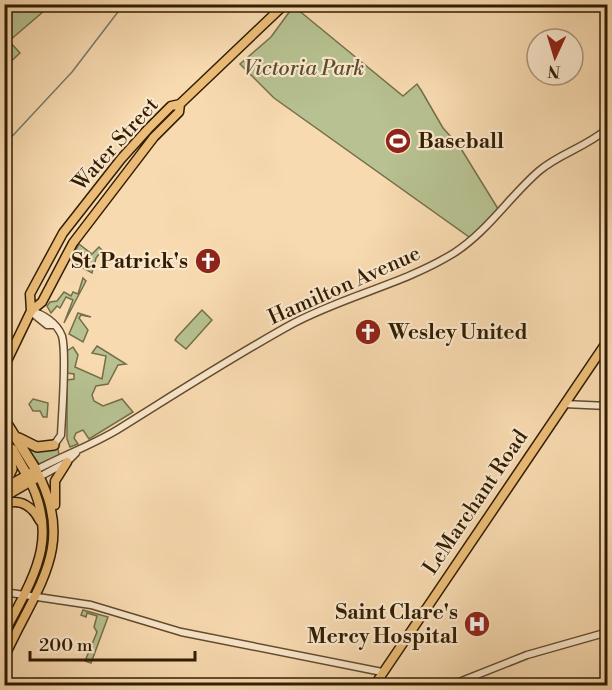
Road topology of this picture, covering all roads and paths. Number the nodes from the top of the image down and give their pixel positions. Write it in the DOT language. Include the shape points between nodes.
graph roads {
  1 [pos="285,4"];
  2 [pos="180,104"];
  3 [pos="608,128"];
  4 [pos="30,311"];
  5 [pos="608,340"];
  6 [pos="4,367"];
  7 [pos="564,404"];
  8 [pos="608,406"];
  9 [pos="4,419"];
  10 [pos="8,437"];
  11 [pos="54,445"];
  12 [pos="77,452"];
  13 [pos="67,462"];
  14 [pos="33,476"];
  15 [pos="4,487"];
  16 [pos="4,496"];
  17 [pos="4,504"];
  18 [pos="54,518"];
  19 [pos="43,528"];
  20 [pos="4,592"];
  21 [pos="29,595"];
  22 [pos="608,632"];
  23 [pos="4,633"];
  24 [pos="4,658"];
  25 [pos="382,672"];
  26 [pos="374,686"];
  27 [pos="449,686"];
  1 -- 2 [label="main road"];
  2 -- 4 [label="main road, Water Street" via="179,112 154,137 85,226 60,264 42,302"];
  2 -- 4 [label="main road, Water Street" via="171,106 141,137 63,233 30,294"];
  3 -- 12 [label="street, Hamilton Avenue" via="537,173 454,252 422,270 295,323"];
  4 -- 6 [label="main road"];
  4 -- 11 [label="street" via="47,325 53,325 61,335 61,435"];
  5 -- 7 [label="main road, LeMarchant Road"];
  7 -- 8 [label="street"];
  7 -- 25 [label="main road, LeMarchant Road"];
  9 -- 10 [label="highway"];
  10 -- 11 [label="highway" via="32,446"];
  10 -- 14 [label="highway"];
  10 -- 15 [label="highway" via="12,468"];
  12 -- 13 [label="street, Hamilton Avenue"];
  12 -- 14 [label="street, Hamilton Avenue" via="64,455"];
  13 -- 14 [label="street, Hamilton Avenue"];
  13 -- 18 [label="main road" via="55,481"];
  14 -- 15 [label="main road"];
  14 -- 16 [label="main road"];
  14 -- 18 [label="main road" via="47,491"];
  14 -- 19 [label="main road"];
  17 -- 19 [label="main road" via="20,502 29,506"];
  18 -- 21 [label="main road" via="52,557"];
  19 -- 21 [label="main road" via="41,559"];
  20 -- 21 [label="street"];
  21 -- 23 [label="main road"];
  21 -- 24 [label="main road"];
  21 -- 25 [label="street" via="91,605 181,632"];
  22 -- 27 [label="street" via="527,655"];
  25 -- 26 [label="main road, LeMarchant Road"];
}
